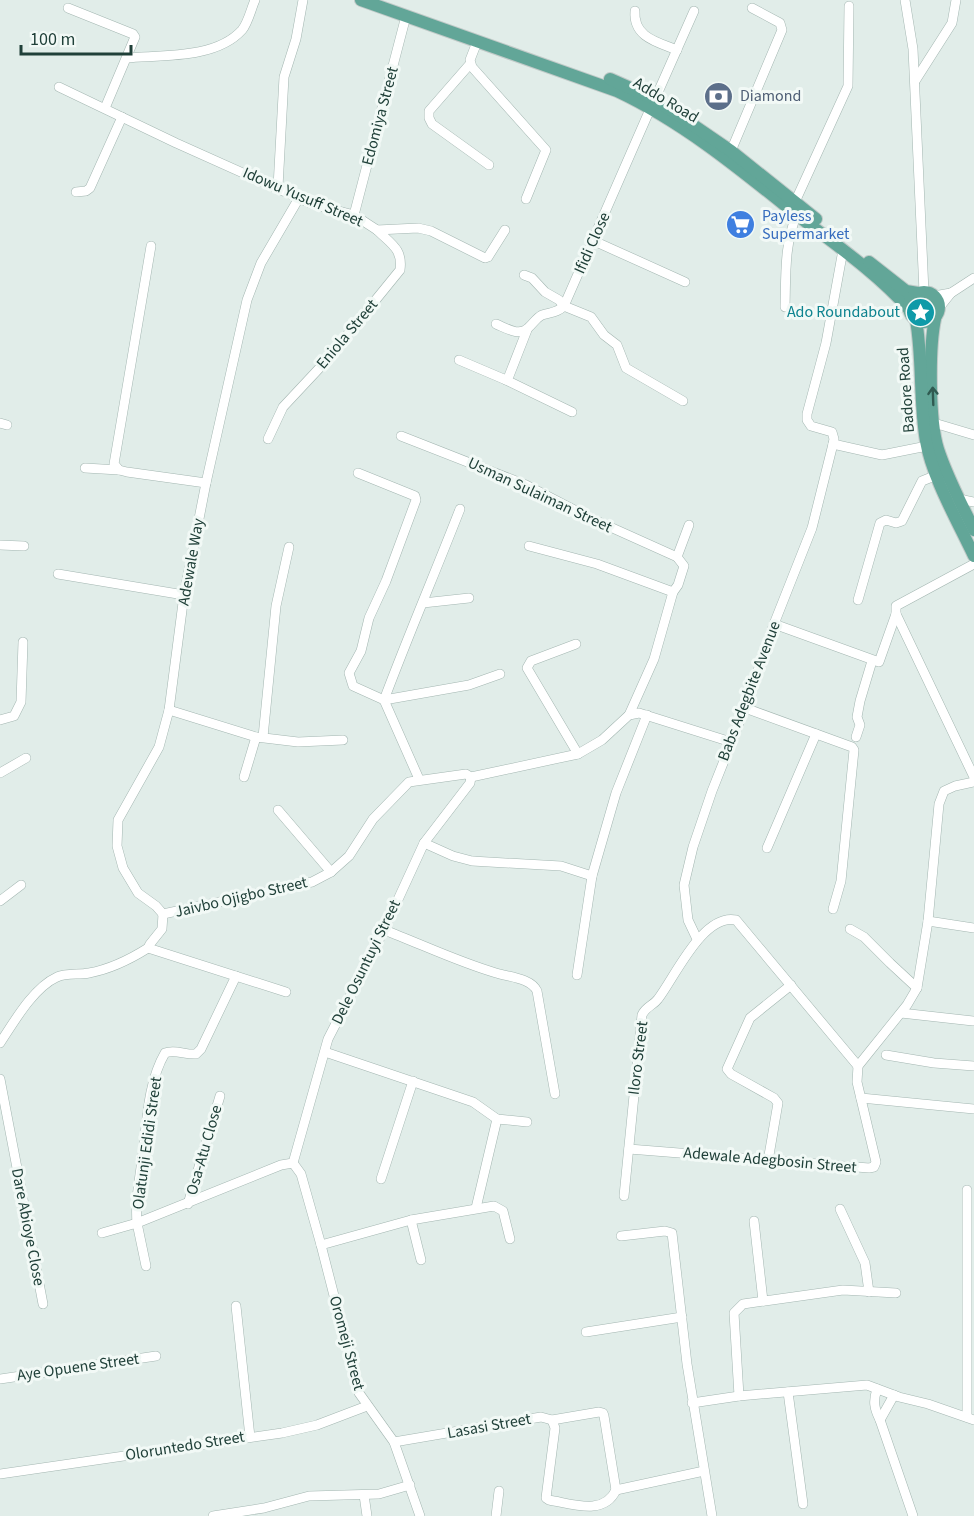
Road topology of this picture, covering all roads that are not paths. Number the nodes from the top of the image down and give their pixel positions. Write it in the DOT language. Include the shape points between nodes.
graph roads {
  1 [pos="255,0"];
  2 [pos="303,0"];
  3 [pos="361,0"];
  4 [pos="384,0"];
  5 [pos="905,0"];
  6 [pos="956,0"];
  7 [pos="849,6"];
  8 [pos="68,8"];
  9 [pos="753,8"];
  10 [pos="635,11"];
  11 [pos="694,11"];
  12 [pos="406,16"];
  13 [pos="477,42"];
  14 [pos="677,50"];
  15 [pos="127,58"];
  16 [pos="470,64"];
  17 [pos="915,81"];
  18 [pos="59,87"];
  19 [pos="653,103"];
  20 [pos="105,108"];
  21 [pos="122,117"];
  22 [pos="731,151"];
  23 [pos="489,165"];
  24 [pos="278,187"];
  25 [pos="76,192"];
  26 [pos="299,198"];
  27 [pos="526,199"];
  28 [pos="796,208"];
  29 [pos="354,215"];
  30 [pos="377,230"];
  31 [pos="505,230"];
  32 [pos="594,241"];
  33 [pos="151,246"];
  34 [pos="843,250"];
  35 [pos="525,275"];
  36 [pos="974,278"];
  37 [pos="685,282"];
  38 [pos="930,302"];
  39 [pos="564,306"];
  40 [pos="785,307"];
  41 [pos="909,309"];
  42 [pos="916,320"];
  43 [pos="496,324"];
  44 [pos="527,330"];
  45 [pos="459,360"];
  46 [pos="506,380"];
  47 [pos="683,401"];
  48 [pos="572,412"];
  49 [pos="934,423"];
  50 [pos="974,435"];
  51 [pos="401,436"];
  52 [pos="268,439"];
  53 [pos="833,444"];
  54 [pos="927,446"];
  55 [pos="85,468"];
  56 [pos="119,470"];
  57 [pos="358,473"];
  58 [pos="937,475"];
  59 [pos="206,483"];
  60 [pos="959,499"];
  61 [pos="974,502"];
  62 [pos="460,509"];
  63 [pos="689,525"];
  64 [pos="974,530"];
  65 [pos="0,545"];
  66 [pos="24,546"];
  67 [pos="529,546"];
  68 [pos="289,548"];
  69 [pos="974,556"];
  70 [pos="677,557"];
  71 [pos="974,564"];
  72 [pos="58,574"];
  73 [pos="673,592"];
  74 [pos="184,595"];
  75 [pos="469,598"];
  76 [pos="858,600"];
  77 [pos="423,603"];
  78 [pos="896,614"];
  79 [pos="774,624"];
  80 [pos="23,642"];
  81 [pos="576,644"];
  82 [pos="872,661"];
  83 [pos="500,674"];
  84 [pos="384,700"];
  85 [pos="745,708"];
  86 [pos="169,710"];
  87 [pos="629,715"];
  88 [pos="647,715"];
  89 [pos="0,720"];
  90 [pos="816,734"];
  91 [pos="259,737"];
  92 [pos="856,737"];
  93 [pos="343,740"];
  94 [pos="730,742"];
  95 [pos="578,754"];
  96 [pos="26,758"];
  97 [pos="0,772"];
  98 [pos="243,777"];
  99 [pos="471,777"];
  100 [pos="974,777"];
  101 [pos="419,779"];
  102 [pos="974,782"];
  103 [pos="278,810"];
  104 [pos="424,843"];
  105 [pos="767,848"];
  106 [pos="331,872"];
  107 [pos="592,876"];
  108 [pos="21,885"];
  109 [pos="0,901"];
  110 [pos="833,909"];
  111 [pos="163,914"];
  112 [pos="928,921"];
  113 [pos="974,927"];
  114 [pos="850,929"];
  115 [pos="384,930"];
  116 [pos="697,939"];
  117 [pos="148,948"];
  118 [pos="577,975"];
  119 [pos="236,976"];
  120 [pos="791,985"];
  121 [pos="917,988"];
  122 [pos="286,992"];
  123 [pos="901,1013"];
  124 [pos="973,1021"];
  125 [pos="0,1043"];
  126 [pos="325,1052"];
  127 [pos="885,1054"];
  128 [pos="858,1066"];
  129 [pos="974,1066"];
  130 [pos="0,1079"];
  131 [pos="413,1082"];
  132 [pos="555,1094"];
  133 [pos="220,1096"];
  134 [pos="861,1098"];
  135 [pos="974,1109"];
  136 [pos="496,1119"];
  137 [pos="527,1122"];
  138 [pos="629,1149"];
  139 [pos="768,1161"];
  140 [pos="293,1163"];
  141 [pos="381,1179"];
  142 [pos="967,1190"];
  143 [pos="624,1196"];
  144 [pos="188,1204"];
  145 [pos="476,1208"];
  146 [pos="840,1209"];
  147 [pos="411,1220"];
  148 [pos="754,1221"];
  149 [pos="137,1224"];
  150 [pos="971,1225"];
  151 [pos="102,1233"];
  152 [pos="621,1236"];
  153 [pos="510,1239"];
  154 [pos="321,1245"];
  155 [pos="421,1260"];
  156 [pos="146,1266"];
  157 [pos="868,1292"];
  158 [pos="896,1293"];
  159 [pos="763,1301"];
  160 [pos="43,1304"];
  161 [pos="236,1306"];
  162 [pos="682,1317"];
  163 [pos="971,1318"];
  164 [pos="586,1332"];
  165 [pos="156,1356"];
  166 [pos="0,1379"];
  167 [pos="878,1389"];
  168 [pos="788,1392"];
  169 [pos="894,1395"];
  170 [pos="739,1396"];
  171 [pos="692,1403"];
  172 [pos="367,1406"];
  173 [pos="970,1419"];
  174 [pos="552,1420"];
  175 [pos="880,1420"];
  176 [pos="249,1437"];
  177 [pos="394,1442"];
  178 [pos="704,1471"];
  179 [pos="0,1474"];
  180 [pos="410,1485"];
  181 [pos="616,1490"];
  182 [pos="500,1491"];
  183 [pos="364,1495"];
  184 [pos="803,1504"];
  185 [pos="264,1512"];
  186 [pos="213,1516"];
  187 [pos="367,1516"];
  188 [pos="420,1516"];
  189 [pos="496,1516"];
  190 [pos="712,1516"];
  191 [pos="913,1516"];
  1 -- 15 [label="street" via="243,29 219,46"];
  2 -- 24 [label="street" via="284,77"];
  3 -- 12 [label="main road, Addo Road"];
  4 -- 19 [label="main road, Addo Road" via="619,82"];
  5 -- 17 [label="street" via="912,32"];
  6 -- 17 [label="street" via="952,23"];
  7 -- 28 [label="street" via="848,86"];
  8 -- 15 [label="street" via="133,34"];
  9 -- 22 [label="street" via="780,22 782,30"];
  10 -- 14 [label="street" via="634,19 642,34"];
  11 -- 14 [label="street, Ifidi Close"];
  12 -- 13 [label="main road, Addo Road"];
  12 -- 29 [label="street, Edomiya Street"];
  13 -- 16 [label="street"];
  13 -- 19 [label="main road, Addo Road"];
  14 -- 19 [label="street, Ifidi Close"];
  15 -- 20 [label="street"];
  16 -- 23 [label="street" via="429,111 429,118"];
  16 -- 27 [label="street" via="546,150"];
  17 -- 38 [label="street"];
  18 -- 20 [label="street, Idowu Yusuff Street"];
  19 -- 22 [label="main road, Addo Road"];
  19 -- 28 [label="main road, Addo Road"];
  19 -- 32 [label="street, Ifidi Close"];
  20 -- 21 [label="street, Idowu Yusuff Street"];
  21 -- 24 [label="street, Idowu Yusuff Street"];
  21 -- 25 [label="street" via="90,188"];
  22 -- 28 [label="main road, Addo Road"];
  24 -- 26 [label="street, Idowu Yusuff Street"];
  26 -- 29 [label="street, Idowu Yusuff Street"];
  26 -- 59 [label="street, Adewale Way" via="253,280"];
  28 -- 34 [label="main road, Addo Road"];
  28 -- 38 [label="main road, Addo Road" via="906,291"];
  28 -- 40 [label="street" via="787,247"];
  29 -- 30 [label="street, Idowu Yusuff Street"];
  30 -- 31 [label="street, Idowu Yusuff Street" via="430,231 485,258"];
  30 -- 52 [label="street, Eniola Street" via="399,252 400,270 326,362 283,407"];
  32 -- 37 [label="street"];
  32 -- 39 [label="street, Ifidi Close"];
  33 -- 56 [label="street" via="114,464"];
  34 -- 41 [label="main road, Addo Road"];
  34 -- 53 [label="street" via="826,343 807,414 811,426 832,432"];
  35 -- 39 [label="street"];
  36 -- 38 [label="street"];
  38 -- 41 [label="main road" via="911,298"];
  38 -- 42 [label="main road" via="924,322"];
  49 -- 38 [label="main road, Badore Road, one-way"];
  39 -- 44 [label="street" via="543,315"];
  39 -- 47 [label="street" via="591,317 617,345 626,368"];
  41 -- 42 [label="main road, Addo Road"];
  42 -- 54 [label="main road, Badore Road"];
  43 -- 44 [label="street" via="513,331"];
  44 -- 46 [label="street"];
  45 -- 46 [label="street"];
  46 -- 48 [label="street"];
  49 -- 50 [label="street"];
  49 -- 60 [label="main road, Badore Road" via="937,447"];
  51 -- 70 [label="street, Usman Sulaiman Street" via="526,485"];
  53 -- 54 [label="street" via="882,455"];
  53 -- 79 [label="street, Babs Adegbite Avenue" via="812,528"];
  54 -- 58 [label="main road, Badore Road"];
  55 -- 56 [label="street"];
  56 -- 59 [label="street"];
  57 -- 84 [label="street" via="415,496 416,500 369,618 361,651 349,673 353,686"];
  58 -- 69 [label="main road, Badore Road"];
  58 -- 76 [label="street" via="922,481 902,521 880,523"];
  59 -- 74 [label="street, Adewale Way"];
  60 -- 61 [label="street"];
  60 -- 64 [label="main road, Badore Road"];
  62 -- 77 [label="street"];
  63 -- 70 [label="street"];
  65 -- 66 [label="street"];
  67 -- 73 [label="street" via="597,564"];
  68 -- 91 [label="street" via="276,606"];
  70 -- 73 [label="street" via="684,566"];
  71 -- 78 [label="street" via="902,601 896,606"];
  72 -- 74 [label="street"];
  73 -- 87 [label="street" via="654,659"];
  74 -- 86 [label="street, Adewale Way"];
  75 -- 77 [label="street"];
  77 -- 84 [label="street"];
  78 -- 82 [label="street" via="882,659"];
  78 -- 100 [label="street"];
  79 -- 82 [label="street"];
  79 -- 85 [label="street, Babs Adegbite Avenue"];
  80 -- 89 [label="street" via="21,702 14,716"];
  81 -- 95 [label="street" via="531,661 527,668"];
  82 -- 92 [label="street" via="860,701"];
  83 -- 84 [label="street" via="470,685"];
  84 -- 101 [label="street"];
  85 -- 90 [label="street"];
  85 -- 94 [label="street, Babs Adegbite Avenue"];
  86 -- 91 [label="street"];
  86 -- 111 [label="street, Adewale Way" via="159,747 118,820 117,846 123,868 138,893"];
  87 -- 88 [label="street"];
  87 -- 95 [label="street, Jaivbo Ojigbo Street" via="602,740"];
  88 -- 94 [label="street"];
  88 -- 107 [label="street" via="616,793"];
  90 -- 105 [label="street"];
  90 -- 110 [label="street" via="854,750 841,881"];
  91 -- 93 [label="street" via="298,742"];
  91 -- 98 [label="street"];
  94 -- 116 [label="street, Babs Adegbite Avenue" via="693,847 684,885 688,920"];
  95 -- 99 [label="street, Jaivbo Ojigbo Street"];
  96 -- 97 [label="street"];
  99 -- 101 [label="street, Jaivbo Ojigbo Street" via="466,774"];
  99 -- 104 [label="street, Dele Osuntuyi Street"];
  101 -- 106 [label="street, Jaivbo Ojigbo Street" via="404,786 374,819 349,856"];
  102 -- 112 [label="street" via="944,791 939,804"];
  103 -- 106 [label="street"];
  104 -- 107 [label="street" via="472,861 561,866"];
  104 -- 115 [label="street, Dele Osuntuyi Street"];
  106 -- 111 [label="street, Jaivbo Ojigbo Street" via="312,882"];
  107 -- 118 [label="street"];
  108 -- 109 [label="street"];
  111 -- 117 [label="street, Jaivbo Ojigbo Street" via="162,929"];
  112 -- 113 [label="street"];
  112 -- 121 [label="street"];
  114 -- 121 [label="street" via="864,936"];
  115 -- 126 [label="street, Dele Osuntuyi Street"];
  115 -- 132 [label="street" via="535,986"];
  116 -- 120 [label="street" via="714,925 730,918 736,920"];
  116 -- 138 [label="street, Iloro Street" via="656,1002 642,1015"];
  117 -- 119 [label="street"];
  117 -- 125 [label="street" via="107,969 64,975 45,984"];
  119 -- 122 [label="street"];
  119 -- 149 [label="street, Olatunji Edidi Street" via="201,1049 196,1054 172,1050 160,1060 149,1103"];
  120 -- 128 [label="street"];
  120 -- 139 [label="street" via="750,1018 727,1069 778,1102"];
  121 -- 123 [label="street"];
  123 -- 124 [label="street"];
  123 -- 128 [label="street"];
  126 -- 131 [label="street"];
  126 -- 140 [label="street, Dele Osuntuyi Street"];
  127 -- 129 [label="street"];
  128 -- 134 [label="street, Adewale Adegbosin Street"];
  130 -- 160 [label="street, Dare Abioye Close"];
  131 -- 136 [label="street" via="473,1102"];
  131 -- 141 [label="street"];
  133 -- 144 [label="street, Osa-Atu Close"];
  134 -- 135 [label="street"];
  134 -- 139 [label="street, Adewale Adegbosin Street" via="874,1167"];
  136 -- 137 [label="street"];
  136 -- 145 [label="street"];
  138 -- 139 [label="street, Adewale Adegbosin Street"];
  138 -- 143 [label="street, Iloro Street"];
  140 -- 144 [label="street, Olatunji Edidi Street"];
  140 -- 154 [label="street, Oromeji Street" via="301,1174"];
  142 -- 150 [label="street"];
  144 -- 149 [label="street, Olatunji Edidi Street"];
  145 -- 147 [label="street"];
  145 -- 153 [label="street" via="494,1206 503,1210"];
  146 -- 157 [label="street" via="865,1263"];
  147 -- 154 [label="street"];
  147 -- 155 [label="street"];
  148 -- 159 [label="street"];
  149 -- 151 [label="street"];
  149 -- 156 [label="street"];
  150 -- 163 [label="street"];
  152 -- 162 [label="street" via="672,1233"];
  154 -- 172 [label="street, Oromeji Street" via="354,1378"];
  157 -- 158 [label="street"];
  157 -- 159 [label="street" via="843,1290"];
  159 -- 170 [label="street" via="742,1304 734,1314"];
  161 -- 176 [label="street"];
  162 -- 164 [label="street"];
  162 -- 171 [label="street"];
  163 -- 173 [label="street"];
  165 -- 166 [label="street, Aye Opuene Street"];
  167 -- 168 [label="street" via="857,1385"];
  167 -- 169 [label="street"];
  167 -- 175 [label="street" via="873,1400"];
  168 -- 170 [label="street"];
  168 -- 184 [label="street"];
  169 -- 173 [label="street"];
  169 -- 175 [label="street"];
  170 -- 171 [label="street"];
  171 -- 178 [label="street"];
  172 -- 176 [label="street, Oloruntedo Street" via="317,1425"];
  172 -- 177 [label="street, Oromeji Street"];
  174 -- 177 [label="street, Lasasi Street" via="541,1417"];
  174 -- 181 [label="street" via="603,1413"];
  174 -- 181 [label="street, Lasasi Street" via="555,1428 546,1498 603,1507"];
  175 -- 191 [label="street"];
  176 -- 179 [label="street, Oloruntedo Street"];
  177 -- 180 [label="street, Oromeji Street"];
  178 -- 181 [label="street, Lasasi Street"];
  178 -- 190 [label="street"];
  180 -- 183 [label="street"];
  180 -- 188 [label="street, Oromeji Street"];
  182 -- 189 [label="street"];
  183 -- 185 [label="street" via="309,1496"];
  183 -- 187 [label="street"];
  185 -- 186 [label="street"];
}
